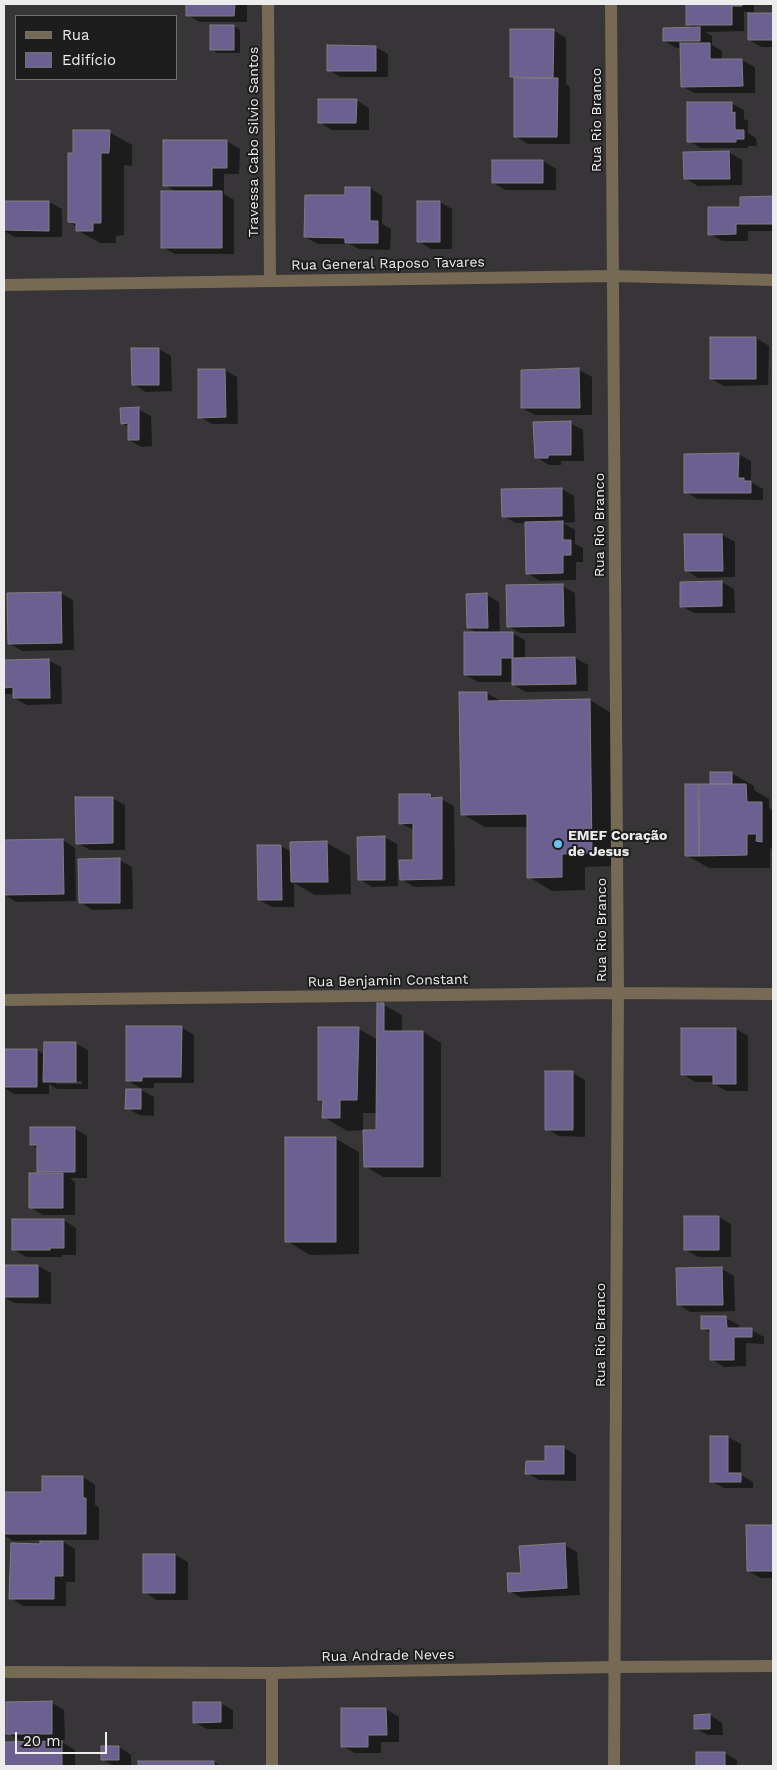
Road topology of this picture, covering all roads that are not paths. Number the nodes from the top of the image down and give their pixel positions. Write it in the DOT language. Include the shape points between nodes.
graph roads {
  1 [pos="268,4"];
  2 [pos="611,4"];
  3 [pos="613,276"];
  4 [pos="773,280"];
  5 [pos="270,281"];
  6 [pos="4,285"];
  7 [pos="618,993"];
  8 [pos="773,994"];
  9 [pos="4,1000"];
  10 [pos="773,1666"];
  11 [pos="615,1667"];
  12 [pos="4,1672"];
  13 [pos="272,1673"];
  14 [pos="272,1766"];
  15 [pos="614,1766"];
  1 -- 5 [label="street, Travessa Cabo Silvio Santos"];
  2 -- 3 [label="street, Rua Rio Branco"];
  3 -- 4 [label="street, Rua General Raposo Tavares"];
  3 -- 5 [label="street, Rua General Raposo Tavares"];
  3 -- 7 [label="street, Rua Rio Branco"];
  5 -- 6 [label="street, Rua General Raposo Tavares"];
  7 -- 8 [label="street, Rua Benjamin Constant"];
  7 -- 9 [label="street, Rua Benjamin Constant"];
  7 -- 11 [label="street, Rua Rio Branco"];
  10 -- 11 [label="street, Rua Andrade Neves"];
  11 -- 13 [label="street, Rua Andrade Neves"];
  11 -- 15 [label="street, Rua Rio Branco"];
  12 -- 13 [label="street, Rua Andrade Neves"];
  13 -- 14 [label="street"];
}
